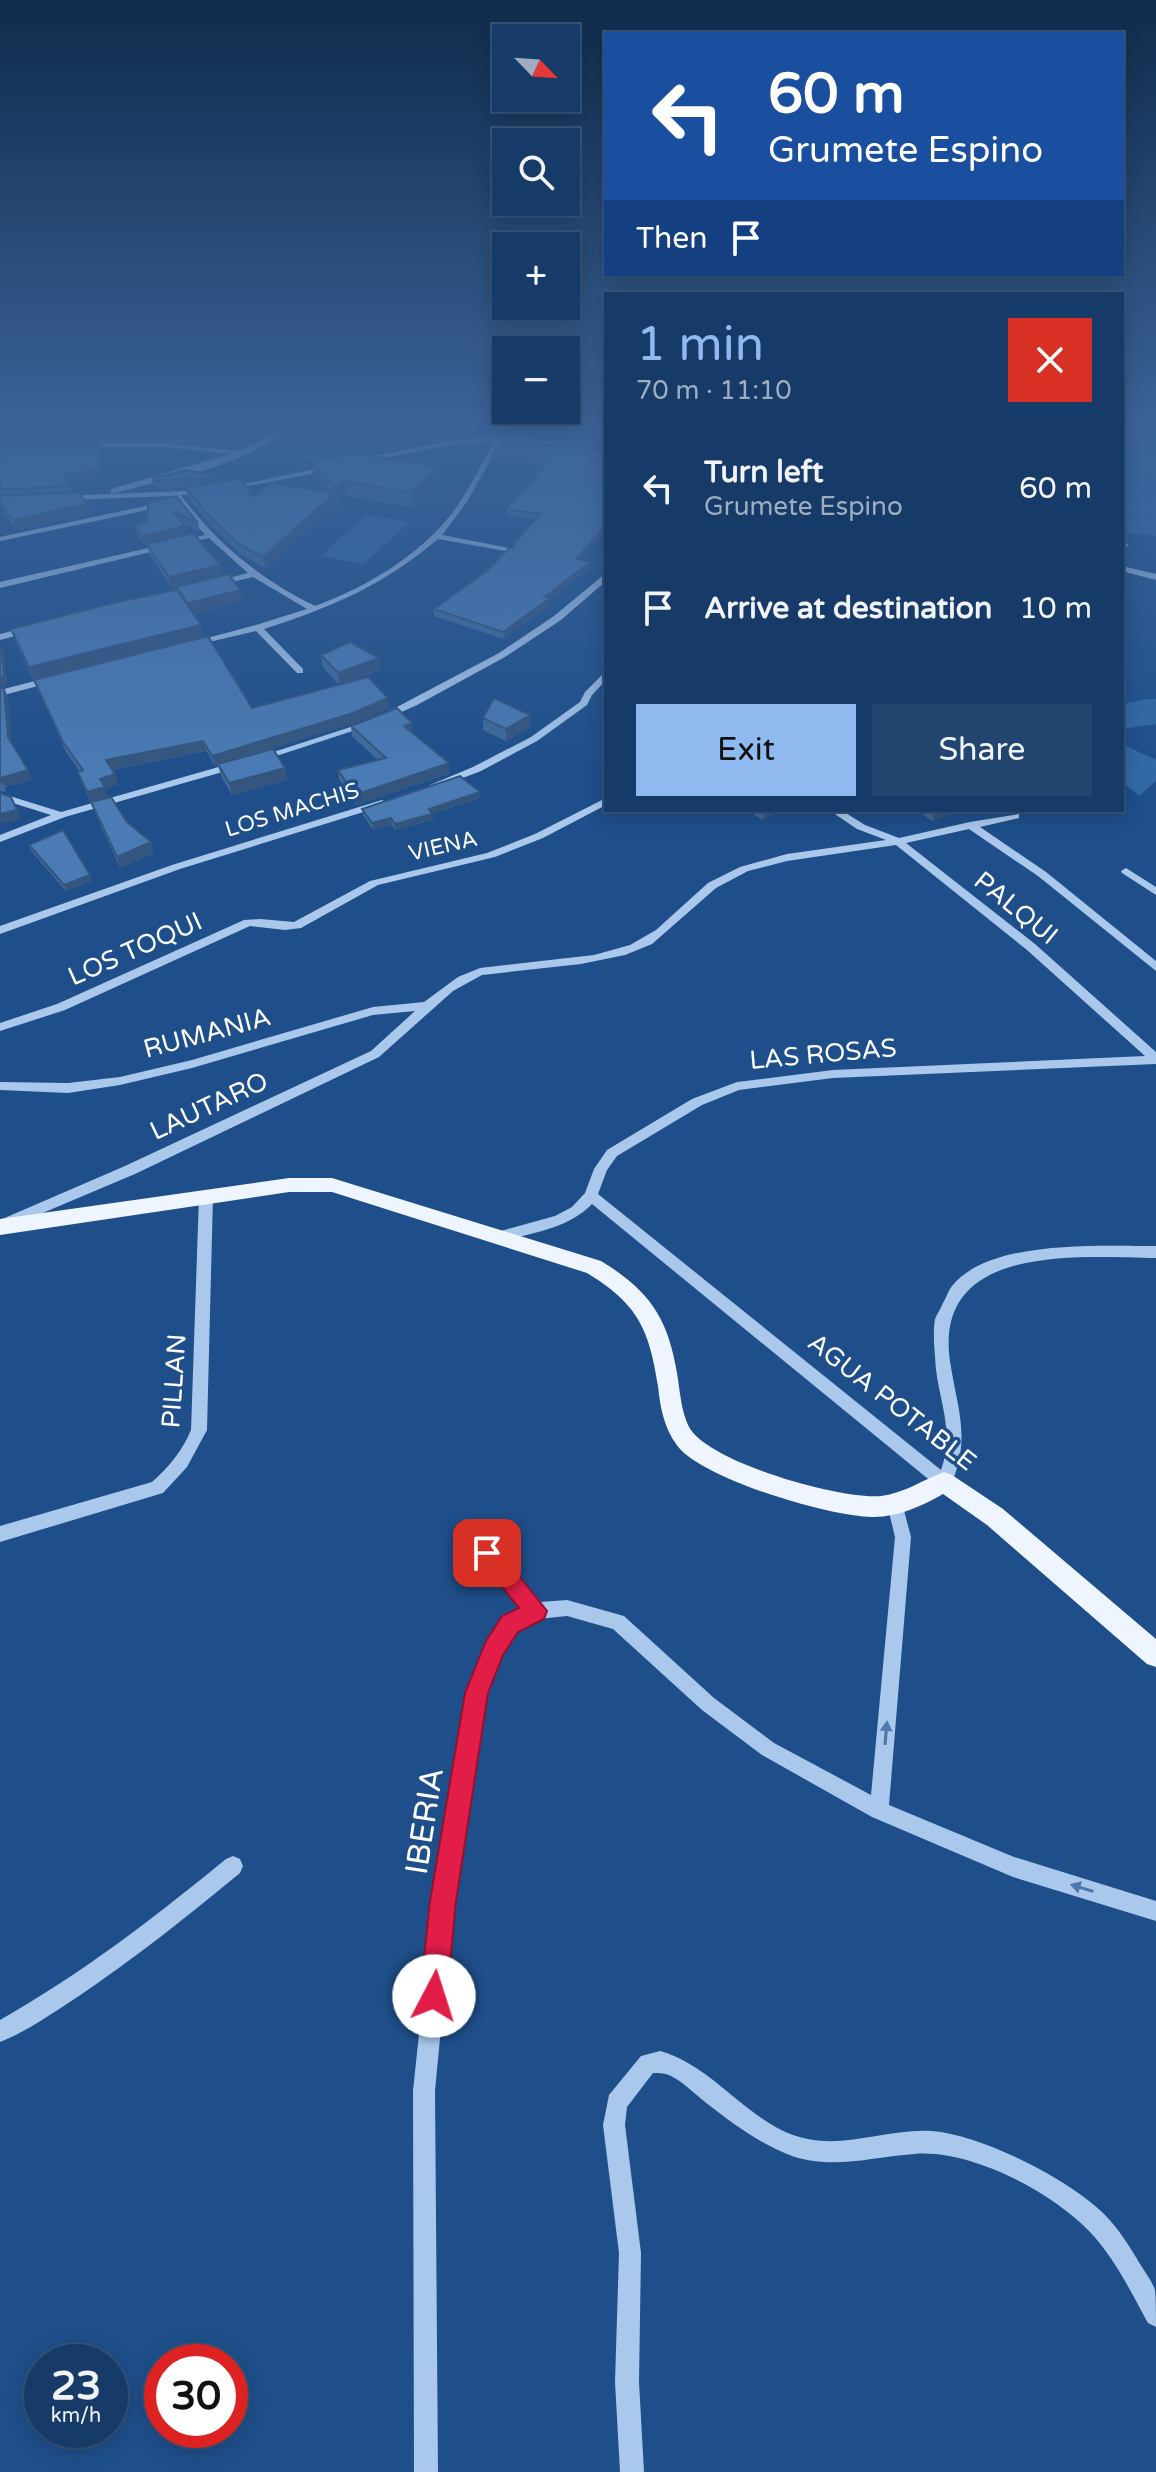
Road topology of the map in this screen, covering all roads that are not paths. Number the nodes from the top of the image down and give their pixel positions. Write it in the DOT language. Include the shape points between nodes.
graph roads {
  1 [pos="177,543"];
  2 [pos="221,543"];
  3 [pos="425,543"];
  4 [pos="474,543"];
  5 [pos="509,550"];
  6 [pos="1124,569"];
  7 [pos="252,575"];
  8 [pos="1156,577"];
  9 [pos="604,578"];
  10 [pos="0,585"];
  11 [pos="208,586"];
  12 [pos="316,610"];
  13 [pos="45,626"];
  14 [pos="259,629"];
  15 [pos="0,637"];
  16 [pos="183,647"];
  17 [pos="300,671"];
  18 [pos="604,676"];
  19 [pos="61,678"];
  20 [pos="0,693"];
  21 [pos="429,787"];
  22 [pos="0,796"];
  23 [pos="391,800"];
  24 [pos="604,802"];
  25 [pos="837,812"];
  26 [pos="61,815"];
  27 [pos="1015,816"];
  28 [pos="970,825"];
  29 [pos="0,839"];
  30 [pos="897,841"];
  31 [pos="1126,871"];
  32 [pos="1156,892"];
  33 [pos="289,928"];
  34 [pos="0,930"];
  35 [pos="1156,967"];
  36 [pos="423,1006"];
  37 [pos="0,1027"];
  38 [pos="1156,1059"];
  39 [pos="0,1086"];
  40 [pos="206,1196"];
  41 [pos="591,1196"];
  42 [pos="0,1226"];
  43 [pos="502,1236"];
  44 [pos="1156,1252"];
  45 [pos="944,1482"];
  46 [pos="895,1504"];
  47 [pos="0,1534"];
  48 [pos="471,1534"];
  49 [pos="536,1611"];
  50 [pos="1156,1655"];
  51 [pos="879,1810"];
  52 [pos="233,1866"];
  53 [pos="1156,1911"];
  54 [pos="0,2032"];
  55 [pos="1156,2315"];
  56 [pos="426,2472"];
  57 [pos="632,2472"];
  1 -- 10 [label="street"];
  2 -- 7 [label="street"];
  3 -- 12 [label="street" via="360,589"];
  4 -- 5 [label="street"];
  6 -- 8 [label="street"];
  7 -- 11 [label="street"];
  7 -- 12 [label="street"];
  9 -- 26 [label="street" via="553,621 488,661 356,729"];
  12 -- 14 [label="street"];
  13 -- 15 [label="street"];
  14 -- 16 [label="street"];
  14 -- 17 [label="street"];
  18 -- 21 [label="street" via="584,703 508,754"];
  19 -- 20 [label="street"];
  22 -- 26 [label="street"];
  23 -- 34 [label="street, LOS MACHIS" via="176,867"];
  24 -- 33 [label="street, VIENA" via="491,855 374,883"];
  25 -- 30 [label="street, PALQUI"];
  26 -- 29 [label="street"];
  27 -- 28 [label="street"];
  28 -- 30 [label="street"];
  28 -- 35 [label="street" via="1042,874"];
  30 -- 36 [label="street" via="745,869 708,890 653,940 601,956 482,971"];
  30 -- 38 [label="street, PALQUI" via="1031,947"];
  31 -- 32 [label="street"];
  33 -- 37 [label="street, LOS TOQUI" via="248,923 61,1007"];
  36 -- 39 [label="street, RUMANIA" via="373,1011 120,1081 68,1088"];
  36 -- 42 [label="street, LAUTARO" via="398,1037 375,1054"];
  38 -- 41 [label="street, LAS ROSAS" via="833,1074 737,1086 697,1102 612,1153"];
  40 -- 42 [label="main road"];
  40 -- 43 [label="main road" via="332,1185"];
  40 -- 47 [label="street, PILLAN" via="199,1430 189,1455 157,1488"];
  41 -- 43 [label="street, LAS ROSAS" via="559,1220"];
  41 -- 45 [label="street, AGUA POTABLE"];
  43 -- 46 [label="main road" via="594,1267 623,1283 645,1305 657,1328 676,1424 706,1457 840,1504"];
  44 -- 45 [label="street" via="1019,1256 970,1276 946,1310 942,1330 956,1430 953,1465"];
  45 -- 46 [label="main road"];
  45 -- 50 [label="main road, AGUA POTABLE" via="995,1517"];
  51 -- 46 [label="street, one-way" via="903,1537"];
  48 -- 49 [label="street"];
  49 -- 51 [label="street" via="567,1608 618,1622 708,1704 768,1749"];
  49 -- 56 [label="street, IBERIA" via="510,1624 476,1693 443,1901 424,2091"];
  53 -- 51 [label="street, one-way" via="1013,1867"];
  52 -- 54 [label="street" via="160,1926"];
  55 -- 57 [label="street" via="1094,2220 1015,2168 973,2149 932,2142 842,2152 807,2150 777,2138 675,2066 648,2063 617,2103 614,2125 630,2253 627,2382"];
}
